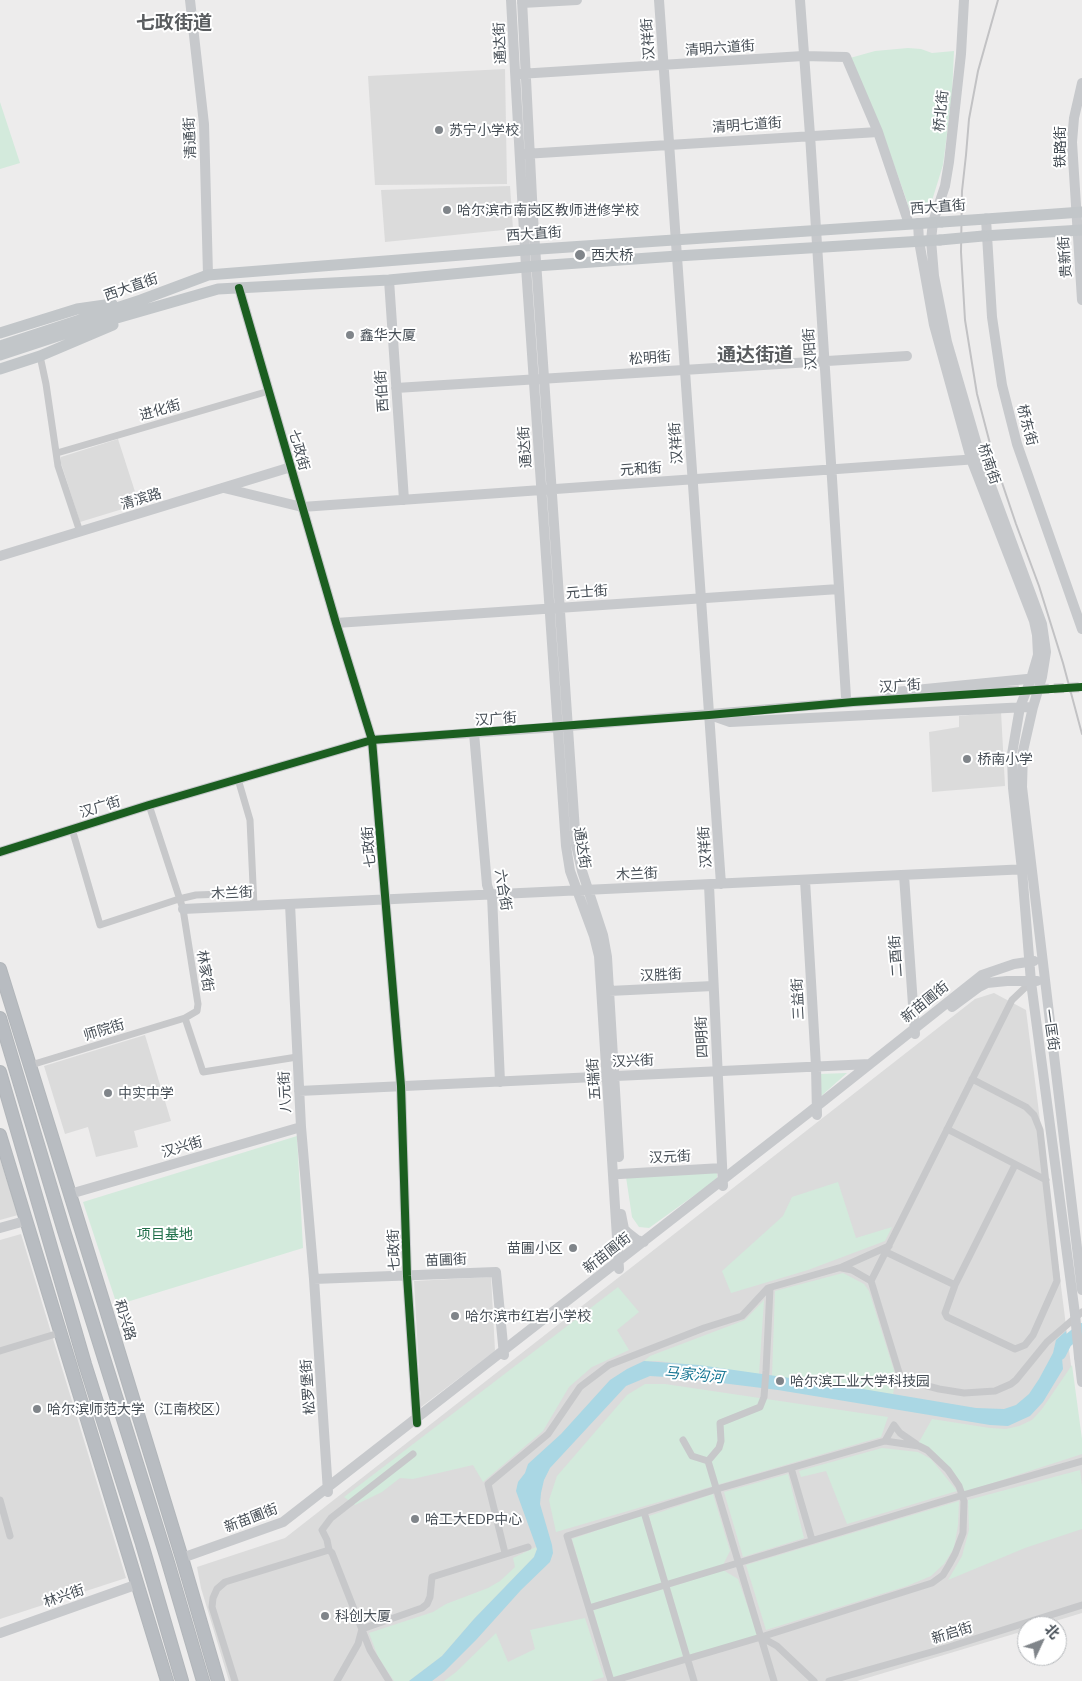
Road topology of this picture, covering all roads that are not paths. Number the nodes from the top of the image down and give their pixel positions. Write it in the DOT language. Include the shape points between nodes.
graph roads {
  1 [pos="190,0"];
  2 [pos="511,0"];
  3 [pos="577,0"];
  4 [pos="659,0"];
  5 [pos="800,0"];
  6 [pos="964,0"];
  7 [pos="522,2"];
  8 [pos="803,56"];
  9 [pos="664,66"];
  10 [pos="520,74"];
  11 [pos="1082,83"];
  12 [pos="878,132"];
  13 [pos="810,135"];
  14 [pos="669,144"];
  15 [pos="525,154"];
  16 [pos="1079,212"];
  17 [pos="986,219"];
  18 [pos="937,222"];
  19 [pos="913,224"];
  20 [pos="816,229"];
  21 [pos="1079,230"];
  22 [pos="985,236"];
  23 [pos="676,240"];
  24 [pos="936,240"];
  25 [pos="919,242"];
  26 [pos="817,246"];
  27 [pos="530,250"];
  28 [pos="677,256"];
  29 [pos="531,267"];
  30 [pos="208,275"];
  31 [pos="389,280"];
  32 [pos="239,288"];
  33 [pos="1082,300"];
  34 [pos="142,305"];
  35 [pos="81,324"];
  36 [pos="0,333"];
  37 [pos="0,346"];
  38 [pos="0,355"];
  39 [pos="40,356"];
  40 [pos="907,356"];
  41 [pos="825,361"];
  42 [pos="0,369"];
  43 [pos="685,370"];
  44 [pos="539,379"];
  45 [pos="396,388"];
  46 [pos="269,391"];
  47 [pos="57,453"];
  48 [pos="976,459"];
  49 [pos="291,467"];
  50 [pos="832,469"];
  51 [pos="693,479"];
  52 [pos="224,488"];
  53 [pos="547,489"];
  54 [pos="404,500"];
  55 [pos="302,507"];
  56 [pos="80,532"];
  57 [pos="0,556"];
  58 [pos="839,589"];
  59 [pos="701,598"];
  60 [pos="549,608"];
  61 [pos="560,608"];
  62 [pos="336,623"];
  63 [pos="1082,629"];
  64 [pos="1042,677"];
  65 [pos="1031,679"];
  66 [pos="1010,694"];
  67 [pos="846,697"];
  68 [pos="1020,707"];
  69 [pos="1033,707"];
  70 [pos="709,715"];
  71 [pos="569,726"];
  72 [pos="556,727"];
  73 [pos="474,733"];
  74 [pos="372,740"];
  75 [pos="238,779"];
  76 [pos="149,805"];
  77 [pos="72,829"];
  78 [pos="0,852"];
  79 [pos="1027,870"];
  80 [pos="904,875"];
  81 [pos="805,880"];
  82 [pos="709,884"];
  83 [pos="721,884"];
  84 [pos="589,890"];
  85 [pos="577,891"];
  86 [pos="254,893"];
  87 [pos="492,895"];
  88 [pos="386,900"];
  89 [pos="181,904"];
  90 [pos="290,904"];
  91 [pos="254,906"];
  92 [pos="1042,959"];
  93 [pos="1029,962"];
  94 [pos="0,969"];
  95 [pos="1044,980"];
  96 [pos="1031,982"];
  97 [pos="714,986"];
  98 [pos="609,991"];
  99 [pos="0,1018"];
  100 [pos="185,1018"];
  101 [pos="915,1032"];
  102 [pos="297,1057"];
  103 [pos="874,1064"];
  104 [pos="31,1065"];
  105 [pos="816,1066"];
  106 [pos="717,1071"];
  107 [pos="0,1072"];
  108 [pos="611,1076"];
  109 [pos="972,1079"];
  110 [pos="500,1082"];
  111 [pos="401,1086"];
  112 [pos="299,1091"];
  113 [pos="11,1107"];
  114 [pos="817,1111"];
  115 [pos="301,1127"];
  116 [pos="946,1129"];
  117 [pos="0,1135"];
  118 [pos="1015,1165"];
  119 [pos="722,1168"];
  120 [pos="620,1174"];
  121 [pos="1046,1180"];
  122 [pos="15,1183"];
  123 [pos="723,1184"];
  124 [pos="70,1194"];
  125 [pos="25,1221"];
  126 [pos="0,1228"];
  127 [pos="64,1231"];
  128 [pos="644,1242"];
  129 [pos="888,1249"];
  130 [pos="619,1265"];
  131 [pos="842,1267"];
  132 [pos="407,1276"];
  133 [pos="314,1278"];
  134 [pos="871,1282"];
  135 [pos="956,1285"];
  136 [pos="770,1288"];
  137 [pos="1082,1290"];
  138 [pos="52,1307"];
  139 [pos="106,1310"];
  140 [pos="1079,1313"];
  141 [pos="60,1333"];
  142 [pos="0,1350"];
  143 [pos="504,1353"];
  144 [pos="85,1364"];
  145 [pos="1082,1382"];
  146 [pos="417,1421"];
  147 [pos="683,1440"];
  148 [pos="885,1441"];
  149 [pos="919,1446"];
  150 [pos="413,1454"];
  151 [pos="708,1461"];
  152 [pos="1082,1461"];
  153 [pos="791,1468"];
  154 [pos="717,1489"];
  155 [pos="328,1491"];
  156 [pos="963,1495"];
  157 [pos="0,1500"];
  158 [pos="644,1512"];
  159 [pos="10,1536"];
  160 [pos="812,1540"];
  161 [pos="142,1544"];
  162 [pos="528,1547"];
  163 [pos="329,1550"];
  164 [pos="505,1553"];
  165 [pos="183,1560"];
  166 [pos="739,1563"];
  167 [pos="137,1582"];
  168 [pos="665,1585"];
  169 [pos="1082,1605"];
  170 [pos="589,1608"];
  171 [pos="0,1625"];
  172 [pos="362,1629"];
  173 [pos="0,1633"];
  174 [pos="761,1637"];
  175 [pos="687,1659"];
  176 [pos="856,1673"];
  177 [pos="167,1681"];
  178 [pos="182,1681"];
  179 [pos="203,1681"];
  180 [pos="218,1681"];
  181 [pos="235,1681"];
  182 [pos="337,1681"];
  183 [pos="388,1681"];
  184 [pos="611,1681"];
  185 [pos="694,1681"];
  186 [pos="774,1681"];
  187 [pos="814,1681"];
  188 [pos="829,1681"];
  189 [pos="858,1681"];
  1 -- 30 [label="street, 清通街" via="204,124"];
  2 -- 10 [label="street, 通达街"];
  3 -- 7 [label="street"];
  4 -- 9 [label="street, 汉祥街"];
  5 -- 8 [label="street, 汉阳街"];
  6 -- 18 [label="street, 桥北街" via="949,162"];
  7 -- 10 [label="street, 通达街"];
  8 -- 9 [label="street, 清明六道街"];
  8 -- 12 [label="street, 清明六道街" via="846,57"];
  8 -- 13 [label="street, 汉阳街"];
  9 -- 10 [label="street, 清明六道街"];
  9 -- 14 [label="street, 汉祥街"];
  10 -- 15 [label="street, 通达街"];
  11 -- 16 [label="street, 铁路街" via="1072,142"];
  12 -- 13 [label="street, 清明七道街"];
  12 -- 19 [label="street"];
  13 -- 14 [label="street, 清明七道街"];
  13 -- 20 [label="street, 汉阳街"];
  14 -- 15 [label="street, 清明七道街"];
  14 -- 23 [label="street, 汉祥街"];
  15 -- 27 [label="street, 通达街"];
  16 -- 17 [label="main road, 西大直街"];
  16 -- 21 [label="street, 贵新街"];
  17 -- 18 [label="main road, 西大直街, bridge"];
  17 -- 22 [label="street, 桥东街"];
  18 -- 19 [label="main road, 西大直街"];
  18 -- 24 [label="street, 桥南街"];
  19 -- 20 [label="main road, 西大直街"];
  19 -- 25 [label="street, 桥南街"];
  20 -- 23 [label="main road, 西大直街"];
  20 -- 26 [label="street, 汉阳街"];
  21 -- 22 [label="main road, 西大直街"];
  21 -- 33 [label="street, 贵新街"];
  22 -- 24 [label="main road, 西大直街, bridge"];
  22 -- 63 [label="street, 桥东街" via="1002,385 1017,444"];
  23 -- 27 [label="main road, 西大直街"];
  23 -- 28 [label="street, 汉祥街"];
  24 -- 25 [label="main road, 西大直街"];
  24 -- 48 [label="street, 桥南街" via="934,276"];
  25 -- 26 [label="main road, 西大直街"];
  25 -- 48 [label="street, 桥南街" via="934,325"];
  26 -- 28 [label="main road, 西大直街"];
  26 -- 41 [label="street, 汉阳街"];
  27 -- 29 [label="street, 通达街"];
  27 -- 30 [label="main road, 西大直街"];
  28 -- 29 [label="main road, 西大直街"];
  28 -- 43 [label="street, 汉祥街"];
  29 -- 31 [label="main road, 西大直街"];
  29 -- 44 [label="street, 通达街"];
  30 -- 34 [label="main road, 西大直街"];
  31 -- 32 [label="main road, 西大直街"];
  31 -- 45 [label="street, 西伯街"];
  32 -- 34 [label="main road, 西大直街" via="218,289"];
  32 -- 46 [label="street, 七政街"];
  34 -- 35 [label="main road, 西大直街"];
  34 -- 36 [label="main road" via="77,309"];
  34 -- 39 [label="main road" via="86,338"];
  35 -- 37 [label="main road, 西大直街"];
  35 -- 38 [label="main road, 西大直街"];
  39 -- 42 [label="main road"];
  39 -- 47 [label="street"];
  40 -- 41 [label="street, 松明街"];
  41 -- 43 [label="street, 松明街"];
  41 -- 50 [label="street, 汉阳街"];
  43 -- 44 [label="street, 松明街"];
  43 -- 51 [label="street, 汉祥街"];
  44 -- 45 [label="street, 松明街"];
  44 -- 53 [label="street, 通达街"];
  45 -- 54 [label="street, 西伯街"];
  46 -- 47 [label="street, 进化街"];
  46 -- 49 [label="street, 七政街"];
  47 -- 56 [label="street" via="58,466"];
  48 -- 50 [label="street, 元和街"];
  48 -- 64 [label="street, 桥南街" via="1042,624 1046,652"];
  48 -- 65 [label="street, 桥南街" via="1034,621 1038,655"];
  49 -- 52 [label="street, 清滨路"];
  49 -- 55 [label="street, 七政街"];
  50 -- 51 [label="street, 元和街"];
  50 -- 58 [label="street, 汉阳街"];
  51 -- 53 [label="street, 元和街"];
  51 -- 59 [label="street, 汉祥街"];
  52 -- 55 [label="street, 元和街"];
  52 -- 56 [label="street, 清滨路"];
  53 -- 54 [label="street, 元和街"];
  53 -- 60 [label="street, 通达街"];
  53 -- 61 [label="street, 通达街"];
  54 -- 55 [label="street, 元和街"];
  55 -- 62 [label="street, 七政街"];
  56 -- 57 [label="street, 清滨路"];
  58 -- 59 [label="street, 元士街"];
  58 -- 67 [label="street, 汉阳街"];
  59 -- 61 [label="street, 元士街"];
  59 -- 70 [label="street, 汉祥街"];
  60 -- 61 [label="street, 元士街"];
  60 -- 62 [label="street, 元士街"];
  60 -- 72 [label="street, 通达街"];
  61 -- 71 [label="street, 通达街"];
  62 -- 74 [label="street, 七政街"];
  64 -- 65 [label="street, 汉广街"];
  64 -- 69 [label="street, 桥南街"];
  65 -- 67 [label="street, 汉广街"];
  65 -- 68 [label="street, 桥南街"];
  66 -- 70 [label="street, 汉广街" via="852,702"];
  67 -- 70 [label="street, 汉广街" via="724,707"];
  68 -- 69 [label="street, 汉广街"];
  68 -- 70 [label="street, 汉广街" via="730,722"];
  68 -- 79 [label="street, 一匡街" via="1012,754 1013,788"];
  69 -- 79 [label="street, 一匡街" via="1023,751"];
  70 -- 71 [label="street, 汉广街"];
  70 -- 83 [label="street, 汉祥街"];
  71 -- 72 [label="street, 汉广街"];
  71 -- 84 [label="street, 通达街" via="576,845"];
  72 -- 73 [label="street, 汉广街"];
  72 -- 85 [label="street, 通达街" via="566,846"];
  73 -- 74 [label="street, 汉广街"];
  73 -- 87 [label="street, 六合街" via="487,885"];
  74 -- 75 [label="street, 汉广街"];
  74 -- 88 [label="street, 七政街"];
  75 -- 76 [label="street, 汉广街"];
  75 -- 86 [label="street" via="250,820"];
  76 -- 77 [label="street, 汉广街"];
  76 -- 89 [label="street, 林家街"];
  77 -- 78 [label="street, 汉广街"];
  77 -- 89 [label="street" via="100,925"];
  79 -- 80 [label="street, 木兰街"];
  79 -- 92 [label="street, 一匡街"];
  79 -- 93 [label="street, 一匡街"];
  80 -- 81 [label="street, 木兰街"];
  80 -- 101 [label="street, 二酉街"];
  81 -- 83 [label="street, 木兰街"];
  81 -- 105 [label="street, 三益街"];
  82 -- 83 [label="street, 木兰街"];
  82 -- 84 [label="street, 木兰街"];
  82 -- 97 [label="street, 四明街"];
  84 -- 85 [label="street, 木兰街"];
  84 -- 98 [label="street, 五瑞街" via="605,946"];
  85 -- 87 [label="street, 木兰街"];
  85 -- 108 [label="street, 五瑞街" via="599,956"];
  86 -- 89 [label="street" via="196,896"];
  86 -- 91 [label="street"];
  87 -- 88 [label="street, 木兰街"];
  87 -- 110 [label="street, 六合街"];
  88 -- 90 [label="street, 木兰街"];
  88 -- 111 [label="street, 七政街"];
  89 -- 91 [label="street, 木兰街"];
  89 -- 100 [label="street, 林家街" via="198,1004 197,1011"];
  90 -- 91 [label="street, 木兰街"];
  90 -- 102 [label="street, 八元街"];
  92 -- 93 [label="street, 新苗圃街"];
  92 -- 95 [label="street, 一匡街"];
  93 -- 96 [label="street, 一匡街"];
  93 -- 101 [label="street, 新苗圃街" via="982,975"];
  94 -- 104 [label="highway, 和兴路"];
  95 -- 96 [label="street, 新苗圃街"];
  95 -- 137 [label="street, 一匡街"];
  96 -- 101 [label="street, 新苗圃街" via="999,981 979,986"];
  96 -- 109 [label="street" via="1012,1000"];
  96 -- 140 [label="street, 一匡街"];
  97 -- 98 [label="street, 汉胜街"];
  97 -- 106 [label="street, 四明街"];
  98 -- 108 [label="street, 五瑞街"];
  99 -- 127 [label="highway"];
  100 -- 102 [label="street" via="203,1072"];
  100 -- 104 [label="street, 师院街"];
  101 -- 103 [label="street, 新苗圃街"];
  102 -- 112 [label="street, 八元街"];
  103 -- 105 [label="street, 汉兴街"];
  103 -- 114 [label="street, 新苗圃街"];
  104 -- 124 [label="highway, 和兴路"];
  105 -- 106 [label="street, 汉兴街"];
  105 -- 114 [label="street, 三益街"];
  106 -- 108 [label="street, 汉兴街"];
  106 -- 119 [label="street, 四明街"];
  107 -- 113 [label="highway"];
  108 -- 110 [label="street, 汉兴街"];
  108 -- 120 [label="street, 五瑞街"];
  108 -- 130 [label="street, 五瑞街"];
  109 -- 116 [label="street"];
  109 -- 121 [label="street" via="1026,1107 1034,1115 1040,1130"];
  110 -- 111 [label="street, 汉兴街"];
  111 -- 112 [label="street, 汉兴街"];
  111 -- 132 [label="street, 七政街"];
  112 -- 115 [label="street, 八元街"];
  113 -- 122 [label="highway"];
  113 -- 144 [label="highway"];
  114 -- 123 [label="street, 新苗圃街"];
  115 -- 124 [label="street, 汉兴街"];
  115 -- 133 [label="street, 八元街"];
  116 -- 118 [label="street"];
  116 -- 129 [label="street"];
  117 -- 122 [label="highway"];
  118 -- 121 [label="street"];
  118 -- 135 [label="street"];
  119 -- 120 [label="street, 汉元街"];
  119 -- 123 [label="street, 四明街"];
  120 -- 128 [label="street, 五瑞街" via="624,1229 632,1238"];
  121 -- 135 [label="street" via="1058,1281 1025,1345 1015,1348 947,1317 945,1313"];
  122 -- 125 [label="highway"];
  123 -- 128 [label="street, 新苗圃街"];
  123 -- 130 [label="street, 新苗圃街"];
  124 -- 139 [label="highway, 和兴路"];
  125 -- 126 [label="street"];
  125 -- 138 [label="highway"];
  127 -- 139 [label="highway"];
  127 -- 179 [label="highway"];
  128 -- 130 [label="street, 新苗圃街"];
  129 -- 131 [label="street"];
  129 -- 134 [label="street"];
  129 -- 135 [label="street"];
  130 -- 143 [label="street, 新苗圃街"];
  131 -- 134 [label="street"];
  131 -- 136 [label="street"];
  132 -- 133 [label="street, 苗圃街"];
  132 -- 143 [label="street, 苗圃街" via="496,1272"];
  132 -- 146 [label="street, 七政街"];
  133 -- 155 [label="street, 松罗堡街"];
  134 -- 140 [label="street" via="901,1379 964,1393 995,1391 1011,1384 1047,1342"];
  136 -- 151 [label="street" via="764,1397 760,1406 720,1423 719,1448"];
  136 -- 164 [label="street" via="742,1316 609,1366 580,1387 548,1434 488,1484"];
  138 -- 141 [label="highway"];
  138 -- 144 [label="highway"];
  139 -- 165 [label="highway, 和兴路"];
  140 -- 145 [label="street, 一匡街, bridge"];
  141 -- 142 [label="street"];
  141 -- 167 [label="highway"];
  143 -- 146 [label="street, 新苗圃街"];
  144 -- 161 [label="highway"];
  146 -- 155 [label="street, 新苗圃街"];
  147 -- 151 [label="street" via="692,1456"];
  148 -- 149 [label="street"];
  148 -- 149 [label="street" via="894,1425"];
  148 -- 153 [label="street"];
  149 -- 156 [label="street" via="942,1463"];
  150 -- 163 [label="street" via="330,1518 322,1530"];
  151 -- 154 [label="street"];
  152 -- 156 [label="street"];
  153 -- 154 [label="street"];
  153 -- 160 [label="street"];
  154 -- 158 [label="street"];
  154 -- 166 [label="street"];
  155 -- 165 [label="street, 新苗圃街" via="284,1528"];
  156 -- 160 [label="street"];
  156 -- 174 [label="street" via="965,1511 960,1542 943,1575 932,1583"];
  157 -- 159 [label="street"];
  158 -- 168 [label="street"];
  158 -- 170 [label="street" via="567,1536"];
  160 -- 166 [label="street"];
  161 -- 167 [label="highway"];
  161 -- 178 [label="highway"];
  162 -- 164 [label="street"];
  163 -- 172 [label="street"];
  163 -- 181 [label="street" via="225,1582 217,1589 212,1607"];
  164 -- 172 [label="street" via="432,1577 430,1597 422,1608"];
  165 -- 180 [label="highway, 和兴路"];
  166 -- 168 [label="street"];
  166 -- 174 [label="street"];
  167 -- 171 [label="street, 林兴街"];
  167 -- 173 [label="street, 林兴街"];
  167 -- 177 [label="highway"];
  168 -- 170 [label="street"];
  168 -- 175 [label="street"];
  169 -- 176 [label="street, 新启街"];
  170 -- 184 [label="street"];
  172 -- 182 [label="street" via="358,1644"];
  172 -- 183 [label="street"];
  174 -- 175 [label="street"];
  174 -- 186 [label="street"];
  174 -- 187 [label="street" via="777,1646"];
  175 -- 184 [label="street"];
  175 -- 185 [label="street"];
  176 -- 188 [label="street, 新启街"];
  176 -- 189 [label="street"];
}
